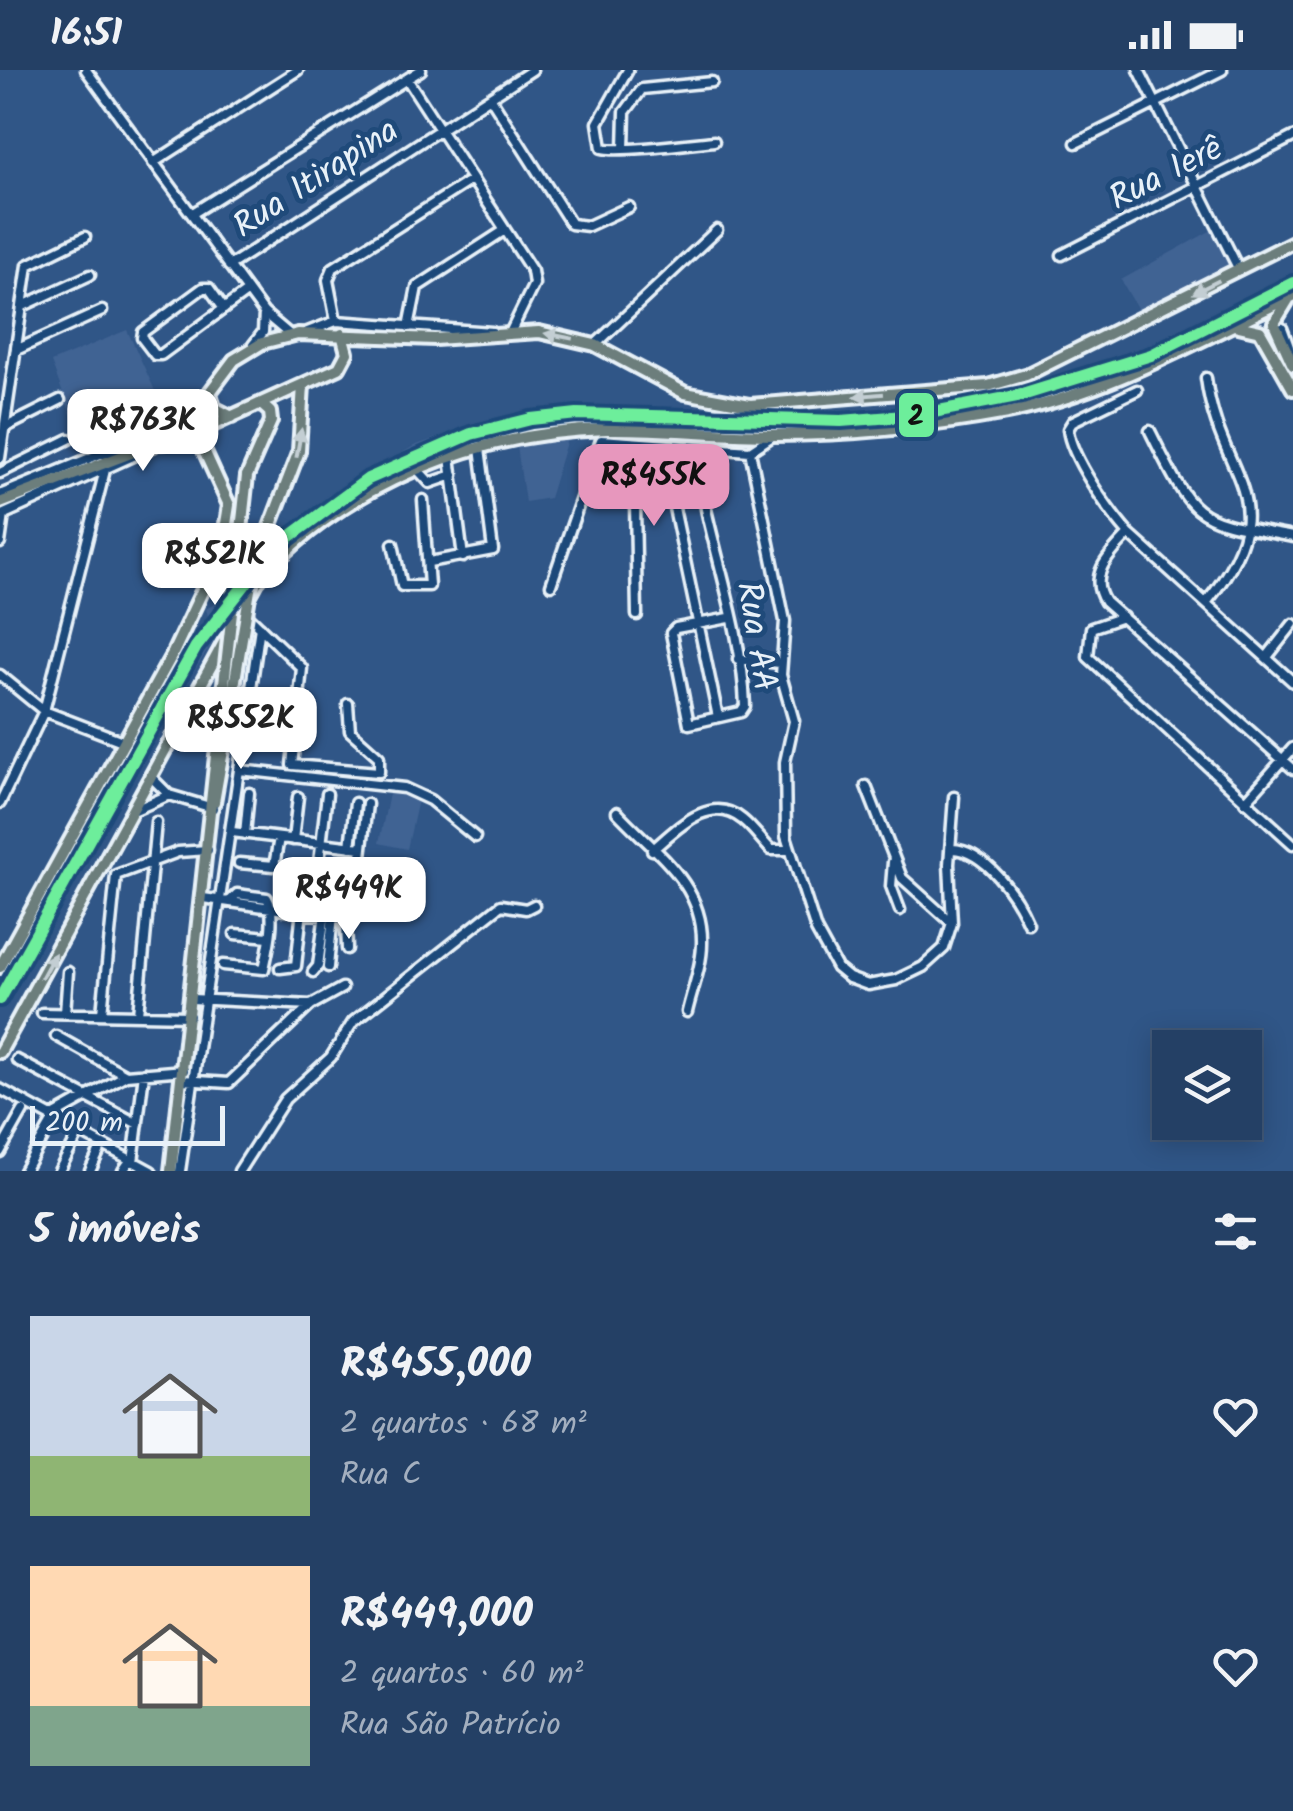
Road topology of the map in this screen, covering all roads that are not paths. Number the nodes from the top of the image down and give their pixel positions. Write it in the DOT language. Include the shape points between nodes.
graph roads {
  1 [pos="86,70"];
  2 [pos="298,70"];
  3 [pos="420,70"];
  4 [pos="532,70"];
  5 [pos="628,70"];
  6 [pos="1139,70"];
  7 [pos="1222,70"];
  8 [pos="407,79"];
  9 [pos="712,82"];
  10 [pos="490,97"];
  11 [pos="1155,105"];
  12 [pos="438,129"];
  13 [pos="1293,136"];
  14 [pos="714,141"];
  15 [pos="1076,143"];
  16 [pos="624,150"];
  17 [pos="154,163"];
  18 [pos="471,180"];
  19 [pos="1196,187"];
  20 [pos="628,207"];
  21 [pos="193,213"];
  22 [pos="505,230"];
  23 [pos="717,230"];
  24 [pos="85,237"];
  25 [pos="1293,242"];
  26 [pos="1062,255"];
  27 [pos="229,266"];
  28 [pos="1239,270"];
  29 [pos="90,274"];
  30 [pos="248,291"];
  31 [pos="1291,297"];
  32 [pos="23,306"];
  33 [pos="224,308"];
  34 [pos="102,311"];
  35 [pos="264,313"];
  36 [pos="336,321"];
  37 [pos="1232,325"];
  38 [pos="1278,325"];
  39 [pos="410,327"];
  40 [pos="511,330"];
  41 [pos="1260,331"];
  42 [pos="492,332"];
  43 [pos="305,333"];
  44 [pos="342,334"];
  45 [pos="290,335"];
  46 [pos="595,345"];
  47 [pos="250,348"];
  48 [pos="16,350"];
  49 [pos="1293,365"];
  50 [pos="1206,378"];
  51 [pos="303,386"];
  52 [pos="1138,390"];
  53 [pos="1293,390"];
  54 [pos="210,392"];
  55 [pos="60,400"];
  56 [pos="261,404"];
  57 [pos="200,414"];
  58 [pos="232,416"];
  59 [pos="5,427"];
  60 [pos="1150,431"];
  61 [pos="196,433"];
  62 [pos="774,435"];
  63 [pos="68,440"];
  64 [pos="159,443"];
  65 [pos="634,445"];
  66 [pos="480,448"];
  67 [pos="697,450"];
  68 [pos="750,451"];
  69 [pos="120,454"];
  70 [pos="0,458"];
  71 [pos="450,458"];
  72 [pos="102,466"];
  73 [pos="418,470"];
  74 [pos="0,473"];
  75 [pos="452,475"];
  76 [pos="703,493"];
  77 [pos="0,495"];
  78 [pos="423,500"];
  79 [pos="1,511"];
  80 [pos="1248,528"];
  81 [pos="1129,534"];
  82 [pos="1293,537"];
  83 [pos="0,542"];
  84 [pos="394,544"];
  85 [pos="463,557"];
  86 [pos="429,562"];
  87 [pos="552,585"];
  88 [pos="1206,603"];
  89 [pos="240,608"];
  90 [pos="637,615"];
  91 [pos="1123,617"];
  92 [pos="729,618"];
  93 [pos="700,623"];
  94 [pos="1293,624"];
  95 [pos="260,627"];
  96 [pos="1266,656"];
  97 [pos="738,658"];
  98 [pos="780,663"];
  99 [pos="0,675"];
  100 [pos="1293,682"];
  101 [pos="348,704"];
  102 [pos="44,710"];
  103 [pos="718,717"];
  104 [pos="125,742"];
  105 [pos="1293,748"];
  106 [pos="1283,760"];
  107 [pos="1293,769"];
  108 [pos="240,770"];
  109 [pos="152,778"];
  110 [pos="866,786"];
  111 [pos="250,793"];
  112 [pos="327,794"];
  113 [pos="169,796"];
  114 [pos="298,797"];
  115 [pos="954,797"];
  116 [pos="1245,802"];
  117 [pos="0,803"];
  118 [pos="355,803"];
  119 [pos="367,804"];
  120 [pos="213,806"];
  121 [pos="135,810"];
  122 [pos="617,812"];
  123 [pos="156,822"];
  124 [pos="232,832"];
  125 [pos="246,834"];
  126 [pos="475,836"];
  127 [pos="279,838"];
  128 [pos="293,840"];
  129 [pos="320,843"];
  130 [pos="1293,844"];
  131 [pos="350,847"];
  132 [pos="362,848"];
  133 [pos="952,849"];
  134 [pos="208,850"];
  135 [pos="652,850"];
  136 [pos="789,850"];
  137 [pos="153,861"];
  138 [pos="893,862"];
  139 [pos="240,863"];
  140 [pos="203,898"];
  141 [pos="226,900"];
  142 [pos="534,905"];
  143 [pos="272,906"];
  144 [pos="900,910"];
  145 [pos="305,911"];
  146 [pos="329,914"];
  147 [pos="952,922"];
  148 [pos="1028,923"];
  149 [pos="234,934"];
  150 [pos="268,937"];
  151 [pos="347,949"];
  152 [pos="223,964"];
  153 [pos="328,966"];
  154 [pos="0,967"];
  155 [pos="280,968"];
  156 [pos="68,972"];
  157 [pos="313,972"];
  158 [pos="342,988"];
  159 [pos="192,999"];
  160 [pos="208,999"];
  161 [pos="311,1005"];
  162 [pos="688,1012"];
  163 [pos="42,1013"];
  164 [pos="65,1013"];
  165 [pos="102,1013"];
  166 [pos="138,1014"];
  167 [pos="190,1016"];
  168 [pos="56,1036"];
  169 [pos="0,1052"];
  170 [pos="17,1060"];
  171 [pos="144,1073"];
  172 [pos="126,1075"];
  173 [pos="183,1075"];
  174 [pos="195,1081"];
  175 [pos="0,1088"];
  176 [pos="85,1096"];
  177 [pos="23,1111"];
  178 [pos="51,1120"];
  179 [pos="138,1124"];
  180 [pos="76,1137"];
  181 [pos="100,1150"];
  182 [pos="0,1152"];
  183 [pos="128,1166"];
  184 [pos="24,1171"];
  185 [pos="59,1171"];
  186 [pos="90,1171"];
  187 [pos="150,1171"];
  188 [pos="171,1171"];
  189 [pos="180,1171"];
  190 [pos="239,1171"];
  1 -- 17 [label="street"];
  2 -- 17 [label="street"];
  3 -- 8 [label="street"];
  4 -- 10 [label="street, Rua Itirapina"];
  5 -- 16 [label="street" via="597,133 602,148"];
  6 -- 11 [label="street"];
  7 -- 11 [label="street"];
  8 -- 12 [label="street"];
  8 -- 21 [label="street"];
  9 -- 16 [label="street" via="642,89 625,112"];
  10 -- 12 [label="street, Rua Itirapina"];
  10 -- 20 [label="street" via="571,224 588,226"];
  11 -- 15 [label="street"];
  11 -- 19 [label="street"];
  12 -- 18 [label="street"];
  12 -- 27 [label="street, Rua Itirapina"];
  13 -- 19 [label="street, Rua Ierê"];
  14 -- 16 [label="street"];
  17 -- 21 [label="street"];
  18 -- 22 [label="street"];
  18 -- 36 [label="street" via="332,268"];
  19 -- 26 [label="street, Rua Ierê"];
  19 -- 28 [label="street"];
  21 -- 27 [label="street"];
  22 -- 39 [label="street" via="417,287"];
  22 -- 40 [label="street" via="534,278"];
  23 -- 46 [label="street"];
  24 -- 32 [label="street" via="31,261"];
  25 -- 28 [label="main road"];
  27 -- 30 [label="street"];
  28 -- 46 [label="main road, one-way" via="1026,375 975,388 750,405 685,393"];
  29 -- 32 [label="street"];
  30 -- 33 [label="street"];
  30 -- 35 [label="street"];
  31 -- 37 [label="main road"];
  31 -- 38 [label="main road"];
  32 -- 48 [label="street"];
  33 -- 33 [label="street" via="162,355 142,338 203,288"];
  34 -- 48 [label="street"];
  35 -- 45 [label="street"];
  35 -- 47 [label="street" via="262,335"];
  36 -- 39 [label="street"];
  36 -- 43 [label="street"];
  37 -- 41 [label="main road"];
  37 -- 62 [label="main road" via="1095,386 1008,412"];
  38 -- 41 [label="main road" via="1267,323"];
  38 -- 49 [label="main road"];
  39 -- 42 [label="street"];
  40 -- 42 [label="main road"];
  46 -- 40 [label="main road, one-way"];
  41 -- 53 [label="main road"];
  42 -- 44 [label="main road" via="435,338"];
  43 -- 44 [label="main road"];
  43 -- 45 [label="main road"];
  44 -- 51 [label="main road" via="344,364"];
  45 -- 47 [label="main road"];
  47 -- 54 [label="main road"];
  48 -- 59 [label="street"];
  50 -- 80 [label="street" via="1212,414 1242,476"];
  51 -- 56 [label="main road"];
  120 -- 51 [label="main road, one-way, bridge" via="250,584 298,451"];
  52 -- 81 [label="street" via="1068,428 1070,442"];
  54 -- 57 [label="main road"];
  54 -- 58 [label="main road" via="214,408"];
  55 -- 59 [label="street"];
  56 -- 58 [label="main road"];
  56 -- 120 [label="main road, bridge" via="271,421 247,476"];
  57 -- 61 [label="main road"];
  57 -- 64 [label="main road"];
  58 -- 61 [label="main road"];
  59 -- 70 [label="street"];
  60 -- 80 [label="street" via="1191,507 1214,521"];
  61 -- 64 [label="main road"];
  61 -- 104 [label="main road" via="227,497 228,529"];
  62 -- 66 [label="main road" via="606,430"];
  62 -- 68 [label="street"];
  63 -- 74 [label="street"];
  64 -- 69 [label="main road"];
  64 -- 72 [label="street"];
  65 -- 67 [label="street"];
  65 -- 87 [label="street" via="598,443"];
  65 -- 90 [label="street"];
  66 -- 71 [label="main road"];
  66 -- 85 [label="street" via="494,550"];
  67 -- 68 [label="street"];
  67 -- 76 [label="street, Rua AA"];
  68 -- 98 [label="street" via="783,602"];
  69 -- 72 [label="main road"];
  69 -- 77 [label="street" via="100,454"];
  71 -- 73 [label="main road"];
  71 -- 75 [label="street"];
  72 -- 79 [label="main road"];
  72 -- 102 [label="street"];
  73 -- 75 [label="street" via="430,483"];
  73 -- 89 [label="main road" via="302,537"];
  75 -- 85 [label="street"];
  76 -- 92 [label="street, Rua AA"];
  76 -- 93 [label="street" via="680,498 674,508"];
  78 -- 86 [label="street"];
  79 -- 83 [label="street"];
  80 -- 82 [label="street"];
  80 -- 88 [label="street" via="1238,559"];
  81 -- 88 [label="street"];
  81 -- 91 [label="street" via="1096,582 1105,602"];
  84 -- 86 [label="street" via="404,589 429,586"];
  85 -- 86 [label="street"];
  88 -- 96 [label="street"];
  89 -- 95 [label="street"];
  89 -- 109 [label="main road"];
  91 -- 106 [label="street"];
  91 -- 116 [label="street" via="1091,628 1088,656"];
  92 -- 93 [label="street"];
  92 -- 97 [label="street, Rua AA"];
  93 -- 103 [label="street"];
  93 -- 103 [label="street" via="676,628 670,638 686,720"];
  94 -- 96 [label="street"];
  95 -- 101 [label="street" via="302,668 296,767 379,772 379,757 350,732"];
  95 -- 108 [label="street"];
  96 -- 100 [label="street"];
  97 -- 98 [label="street"];
  97 -- 103 [label="street, Rua AA" via="746,700 741,712"];
  98 -- 136 [label="street" via="794,720 784,773"];
  99 -- 102 [label="street"];
  102 -- 104 [label="street"];
  102 -- 117 [label="street"];
  104 -- 154 [label="main road"];
  105 -- 106 [label="street"];
  106 -- 107 [label="street"];
  106 -- 116 [label="street"];
  108 -- 124 [label="street"];
  108 -- 126 [label="street" via="404,788"];
  109 -- 113 [label="street"];
  109 -- 121 [label="main road"];
  110 -- 138 [label="street"];
  111 -- 125 [label="street"];
  112 -- 129 [label="street"];
  113 -- 120 [label="street"];
  113 -- 121 [label="street"];
  114 -- 128 [label="street"];
  115 -- 133 [label="street"];
  116 -- 130 [label="street"];
  118 -- 131 [label="street"];
  119 -- 132 [label="street"];
  120 -- 134 [label="main road"];
  169 -- 121 [label="main road, one-way"];
  122 -- 135 [label="street"];
  123 -- 137 [label="street"];
  124 -- 125 [label="street"];
  124 -- 141 [label="street"];
  125 -- 127 [label="street"];
  127 -- 128 [label="street"];
  127 -- 139 [label="street" via="274,866"];
  128 -- 129 [label="street"];
  129 -- 131 [label="street"];
  129 -- 132 [label="street" via="316,870 354,876"];
  131 -- 132 [label="street"];
  133 -- 147 [label="street"];
  133 -- 148 [label="street" via="972,855 1010,889"];
  134 -- 137 [label="street"];
  134 -- 140 [label="main road"];
  135 -- 136 [label="street" via="697,814 720,810 744,821 770,850"];
  135 -- 162 [label="street" via="688,884 698,909 701,958"];
  136 -- 147 [label="street" via="826,952 860,983 881,985 923,967 944,948"];
  137 -- 165 [label="street" via="115,878"];
  137 -- 166 [label="street"];
  138 -- 144 [label="street" via="891,886"];
  138 -- 147 [label="street" via="911,890"];
  140 -- 141 [label="street"];
  140 -- 159 [label="main road"];
  141 -- 143 [label="street"];
  141 -- 160 [label="street"];
  142 -- 190 [label="street" via="501,905 353,1022 331,1058 285,1100"];
  143 -- 145 [label="street"];
  143 -- 150 [label="street"];
  145 -- 146 [label="street"];
  145 -- 146 [label="street" via="316,881 357,886 354,907"];
  145 -- 155 [label="street" via="296,966"];
  146 -- 151 [label="street" via="349,922"];
  146 -- 153 [label="street"];
  146 -- 157 [label="street"];
  149 -- 150 [label="street"];
  150 -- 152 [label="street" via="264,969"];
  156 -- 164 [label="street"];
  158 -- 161 [label="street"];
  159 -- 160 [label="street"];
  159 -- 167 [label="main road"];
  160 -- 161 [label="street"];
  160 -- 174 [label="street"];
  161 -- 174 [label="street" via="236,1078"];
  163 -- 164 [label="street"];
  164 -- 165 [label="street"];
  165 -- 166 [label="street"];
  166 -- 167 [label="street"];
  167 -- 173 [label="main road"];
  168 -- 172 [label="street"];
  170 -- 176 [label="street"];
  171 -- 172 [label="street"];
  171 -- 173 [label="street"];
  171 -- 179 [label="street"];
  172 -- 176 [label="street"];
  173 -- 174 [label="street"];
  173 -- 188 [label="main road"];
  174 -- 189 [label="street"];
  175 -- 178 [label="street"];
  176 -- 178 [label="street"];
  176 -- 179 [label="street"];
  177 -- 182 [label="street"];
  178 -- 183 [label="street"];
  178 -- 184 [label="street"];
  179 -- 183 [label="street"];
  180 -- 185 [label="street"];
  181 -- 186 [label="street"];
  183 -- 187 [label="street"];
}
